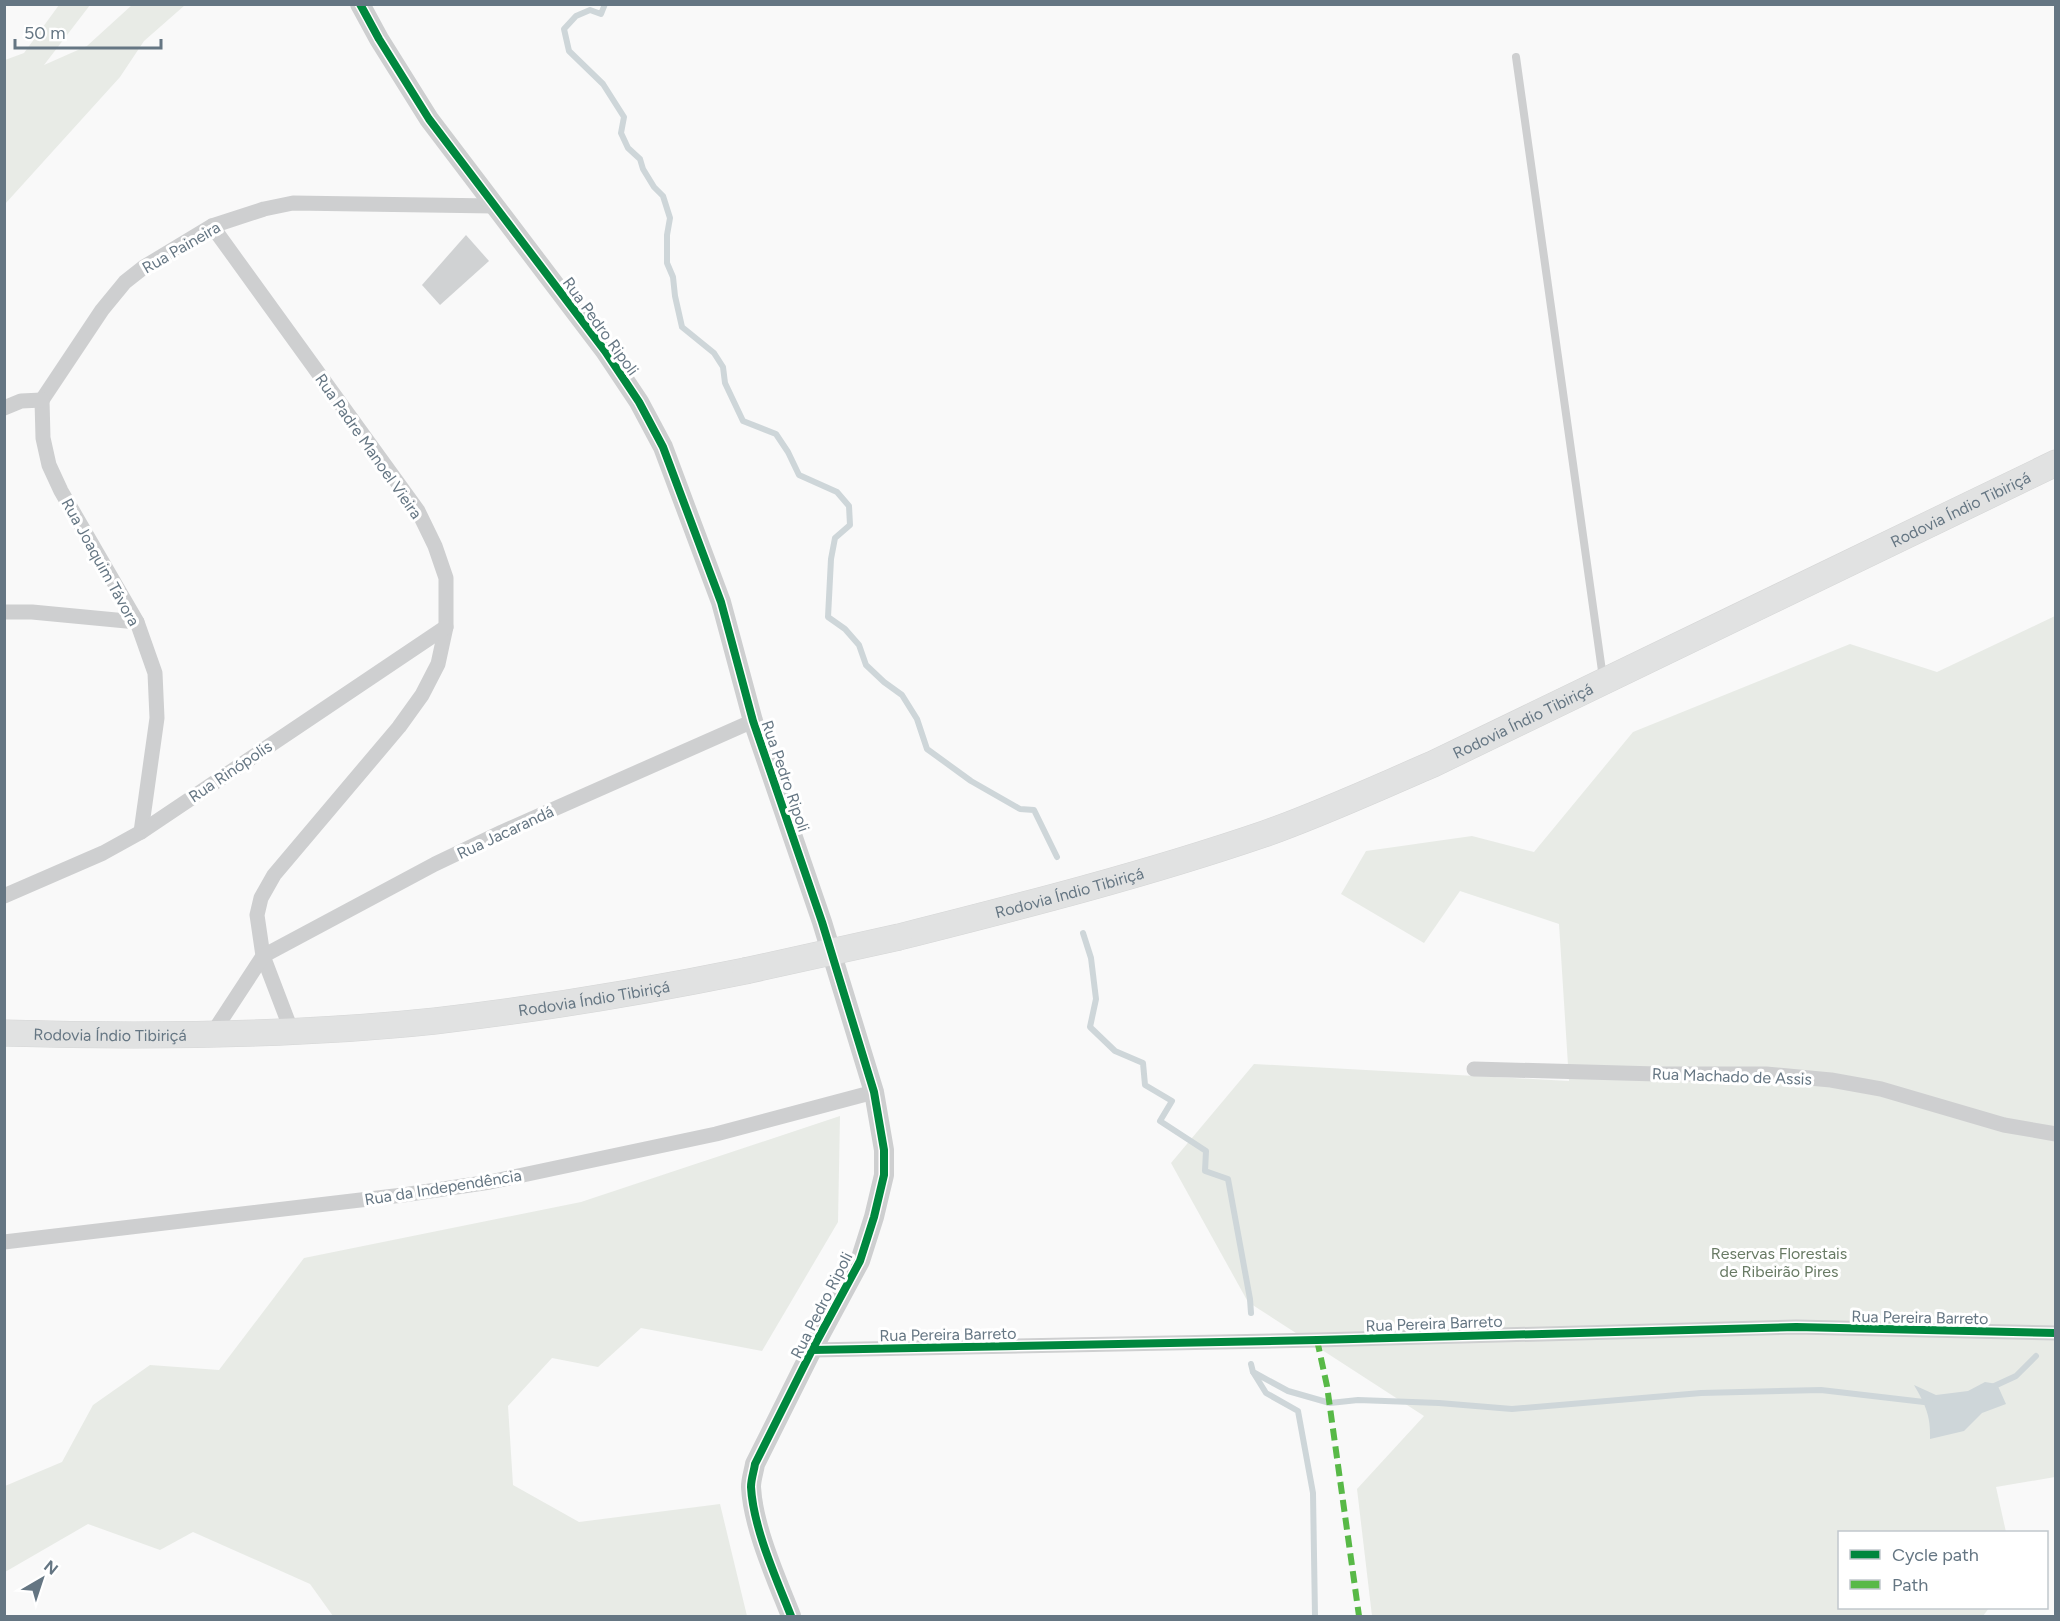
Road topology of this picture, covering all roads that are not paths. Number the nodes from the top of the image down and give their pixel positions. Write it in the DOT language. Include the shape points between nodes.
graph roads {
  1 [pos="360,4"];
  2 [pos="1516,57"];
  3 [pos="494,206"];
  4 [pos="212,226"];
  5 [pos="42,400"];
  6 [pos="4,408"];
  7 [pos="2055,463"];
  8 [pos="4,612"];
  9 [pos="137,622"];
  10 [pos="446,627"];
  11 [pos="1604,680"];
  12 [pos="753,721"];
  13 [pos="141,832"];
  14 [pos="4,897"];
  15 [pos="263,956"];
  16 [pos="292,1032"];
  17 [pos="4,1033"];
  18 [pos="212,1034"];
  19 [pos="1474,1069"];
  20 [pos="874,1092"];
  21 [pos="2055,1134"];
  22 [pos="4,1242"];
  23 [pos="2055,1334"];
  24 [pos="812,1350"];
  25 [pos="791,1617"];
  1 -- 3 [label="street, Rua Pedro Ripoli" via="429,119"];
  2 -- 11 [label="lane"];
  3 -- 4 [label="street, Rua Paineira" via="293,203"];
  3 -- 12 [label="street, Rua Pedro Ripoli" via="605,351 663,447 721,602"];
  4 -- 5 [label="street, Rua Paineira" via="125,282"];
  4 -- 10 [label="street, Rua Padre Manoel Vieira" via="418,511 446,578"];
  5 -- 6 [label="street" via="21,401"];
  5 -- 9 [label="street, Rua Joaquim Távora" via="43,438 49,465"];
  7 -- 11 [label="highway, Rodovia Índio Tibiriçá"];
  8 -- 9 [label="street"];
  9 -- 13 [label="street, Rua Joaquim Távora" via="155,673 157,693"];
  10 -- 13 [label="street, Rua Rinópolis"];
  10 -- 15 [label="street, Rua Padre Manoel Vieira" via="438,664 422,695 399,728 274,875 261,898 257,915"];
  11 -- 16 [label="highway, Rodovia Índio Tibiriçá, bridge" via="1353,799 1266,833 1061,897 899,937 628,994 434,1021"];
  12 -- 15 [label="street, Rua Jacarandá" via="435,864"];
  12 -- 20 [label="street, Rua Pedro Ripoli" via="822,922"];
  13 -- 14 [label="street, Rua Rinópolis"];
  15 -- 16 [label="street, Rua Padre Manoel Vieira"];
  15 -- 18 [label="street"];
  16 -- 18 [label="highway, Rodovia Índio Tibiriçá"];
  17 -- 18 [label="highway, Rodovia Índio Tibiriçá"];
  19 -- 21 [label="street, Rua Machado de Assis" via="1766,1074 1831,1080 1881,1089 2004,1125"];
  20 -- 22 [label="street, Rua da Independência" via="716,1134 490,1182"];
  20 -- 24 [label="street, Rua Pedro Ripoli" via="884,1158 874,1217 860,1261"];
  23 -- 24 [label="street, Rua Pereira Barreto" via="1785,1327"];
  24 -- 25 [label="street, Rua Pedro Ripoli" via="755,1464 751,1484 766,1550"];
}
